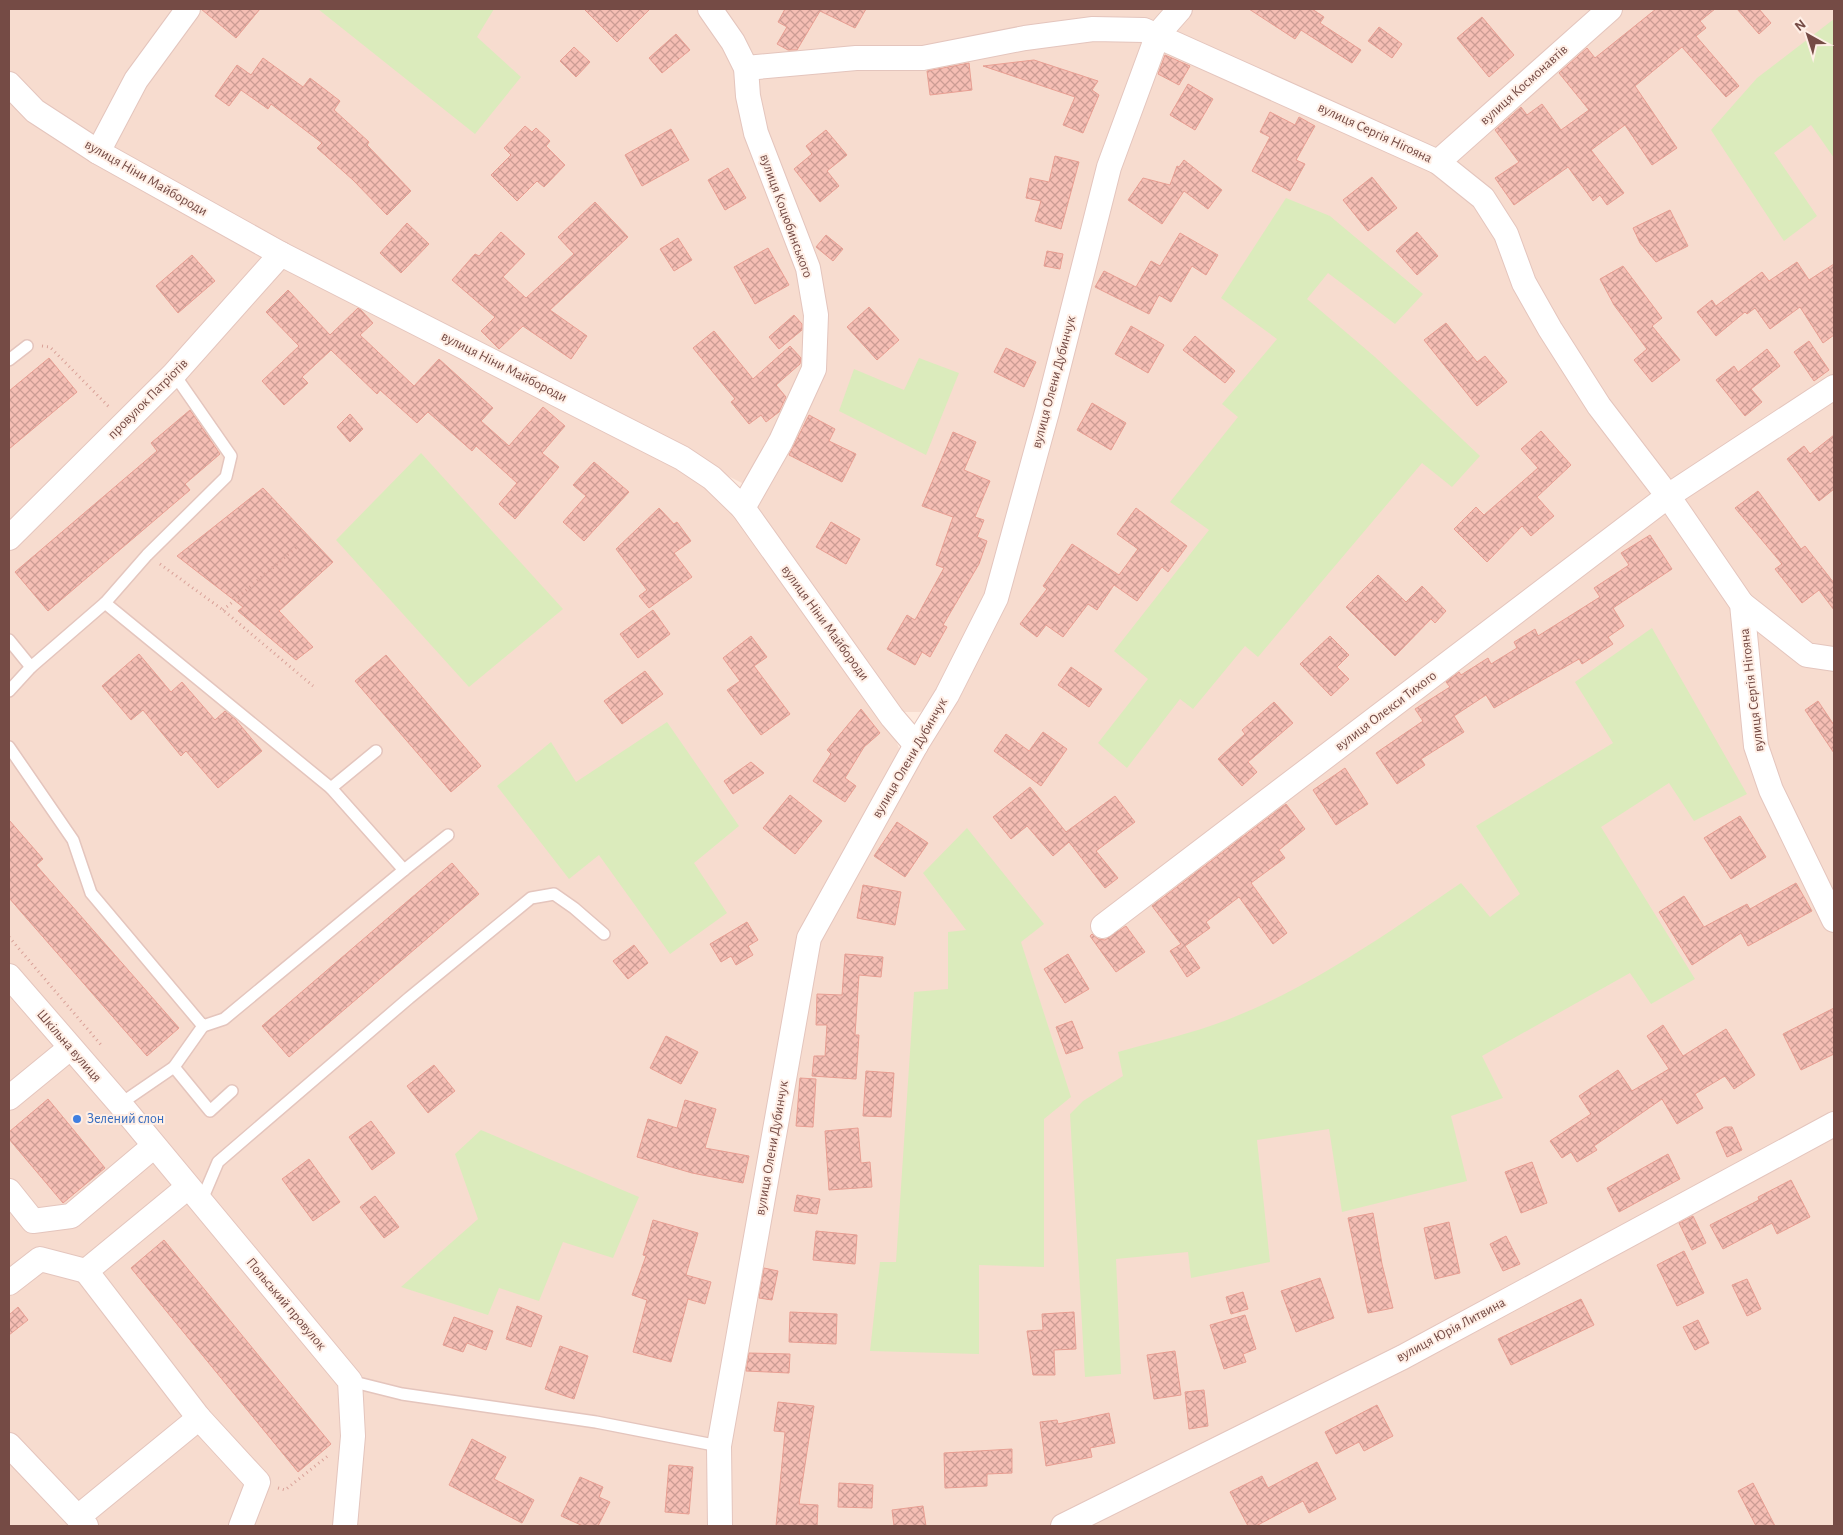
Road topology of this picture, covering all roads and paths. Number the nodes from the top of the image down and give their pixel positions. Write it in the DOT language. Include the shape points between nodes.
graph roads {
  1 [pos="188,9"];
  2 [pos="710,9"];
  3 [pos="1180,9"];
  4 [pos="1610,9"];
  5 [pos="1158,34"];
  6 [pos="746,68"];
  7 [pos="9,84"];
  8 [pos="98,152"];
  9 [pos="1438,162"];
  10 [pos="281,254"];
  11 [pos="26,346"];
  12 [pos="9,360"];
  13 [pos="174,374"];
  14 [pos="1834,387"];
  15 [pos="125,422"];
  16 [pos="1668,496"];
  17 [pos="743,508"];
  18 [pos="9,538"];
  19 [pos="299,545"];
  20 [pos="147,555"];
  21 [pos="105,603"];
  22 [pos="1742,604"];
  23 [pos="223,610"];
  24 [pos="9,640"];
  25 [pos="1834,659"];
  26 [pos="31,667"];
  27 [pos="313,686"];
  28 [pos="9,691"];
  29 [pos="916,745"];
  30 [pos="9,747"];
  31 [pos="376,751"];
  32 [pos="331,788"];
  33 [pos="448,835"];
  34 [pos="404,870"];
  35 [pos="1834,920"];
  36 [pos="1104,926"];
  37 [pos="604,934"];
  38 [pos="9,937"];
  39 [pos="9,976"];
  40 [pos="203,1026"];
  41 [pos="102,1047"];
  42 [pos="70,1048"];
  43 [pos="174,1067"];
  44 [pos="232,1091"];
  45 [pos="9,1098"];
  46 [pos="124,1110"];
  47 [pos="1834,1124"];
  48 [pos="154,1146"];
  49 [pos="9,1192"];
  50 [pos="194,1194"];
  51 [pos="86,1271"];
  52 [pos="9,1283"];
  53 [pos="350,1381"];
  54 [pos="199,1418"];
  55 [pos="353,1436"];
  56 [pos="9,1445"];
  57 [pos="719,1446"];
  58 [pos="258,1482"];
  59 [pos="82,1522"];
  60 [pos="241,1526"];
  61 [pos="345,1526"];
  62 [pos="720,1526"];
  63 [pos="1063,1526"];
  1 -- 8 [label="street" via="136,80"];
  2 -- 6 [label="street, вулиця Коцюбинського"];
  3 -- 5 [label="street, вулиця Олени Дубинчук"];
  4 -- 9 [label="street, вулиця Космонавтів"];
  5 -- 6 [label="street, вулиця Сергія Нігояна" via="1144,30 1093,29 922,58 856,58"];
  5 -- 9 [label="street, вулиця Сергія Нігояна"];
  5 -- 29 [label="street, вулиця Олени Дубинчук" via="1109,168 996,598 947,695"];
  6 -- 17 [label="street, вулиця Коцюбинського" via="756,133 808,268 816,315 814,368 781,441"];
  7 -- 8 [label="street, вулиця Ніни Майбороди" via="35,111"];
  8 -- 10 [label="street, вулиця Ніни Майбороди"];
  9 -- 16 [label="street, вулиця Сергія Нігояна" via="1483,198 1506,234 1524,283 1550,329 1599,406"];
  10 -- 13 [label="street, провулок Патріотів"];
  10 -- 17 [label="street, вулиця Ніни Майбороди" via="682,458 712,478"];
  11 -- 12 [label="lane"];
  11 -- 15 [label="path" via="50,347"];
  13 -- 15 [label="street, провулок Патріотів"];
  13 -- 20 [label="lane" via="231,456 226,477"];
  14 -- 16 [label="street"];
  15 -- 18 [label="street, провулок Патріотів"];
  16 -- 22 [label="street, вулиця Сергія Нігояна"];
  16 -- 36 [label="street, вулиця Олекси Тихого"];
  17 -- 29 [label="street, вулиця Ніни Майбороди" via="892,717"];
  19 -- 23 [label="path"];
  20 -- 21 [label="lane"];
  20 -- 23 [label="path"];
  21 -- 26 [label="lane"];
  21 -- 32 [label="lane"];
  22 -- 25 [label="street" via="1806,655"];
  22 -- 35 [label="street, вулиця Сергія Нігояна" via="1756,746 1771,790"];
  23 -- 27 [label="path"];
  24 -- 26 [label="lane"];
  26 -- 28 [label="lane"];
  29 -- 57 [label="street, вулиця Олени Дубинчук" via="810,938"];
  30 -- 40 [label="lane" via="73,840 91,893"];
  31 -- 32 [label="lane"];
  32 -- 34 [label="lane"];
  33 -- 34 [label="lane"];
  34 -- 40 [label="lane" via="224,1019"];
  37 -- 50 [label="lane" via="554,894 531,898 218,1162"];
  38 -- 41 [label="path"];
  39 -- 42 [label="street, Шкільна вулиця"];
  40 -- 43 [label="lane"];
  42 -- 45 [label="street"];
  42 -- 46 [label="street, Шкільна вулиця"];
  43 -- 44 [label="lane" via="210,1110"];
  43 -- 46 [label="lane"];
  46 -- 48 [label="street, Польський провулок"];
  47 -- 63 [label="street, вулиця Юрія Литвина" via="1403,1357"];
  48 -- 49 [label="street" via="71,1216 33,1221"];
  48 -- 50 [label="street, Польський провулок"];
  50 -- 51 [label="street"];
  50 -- 53 [label="street, Польський провулок"];
  51 -- 52 [label="street" via="40,1259"];
  51 -- 54 [label="street"];
  53 -- 55 [label="street"];
  53 -- 57 [label="lane" via="402,1394 596,1422"];
  54 -- 58 [label="street"];
  54 -- 59 [label="street"];
  55 -- 58 [label="path" via="285,1490"];
  55 -- 61 [label="street"];
  56 -- 59 [label="street"];
  57 -- 62 [label="street, вулиця Олени Дубинчук"];
  58 -- 60 [label="street"];
}
